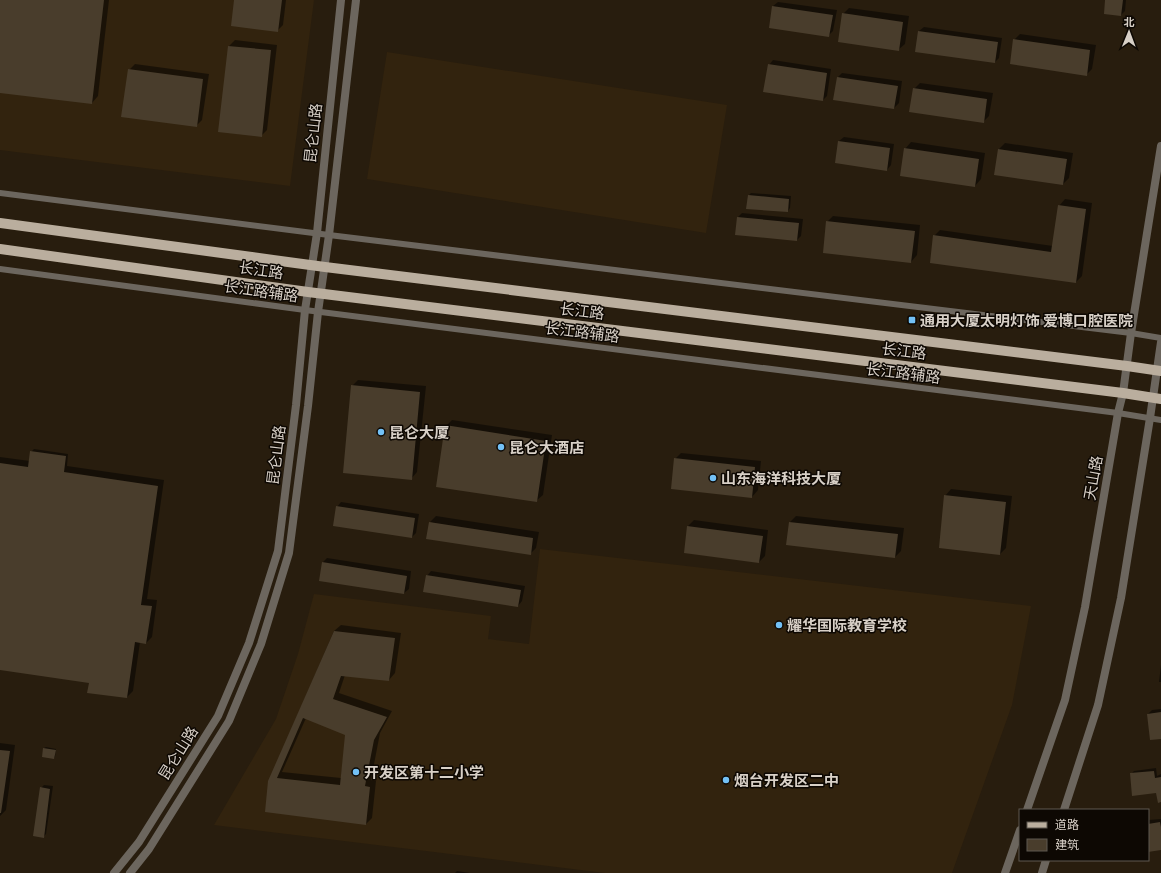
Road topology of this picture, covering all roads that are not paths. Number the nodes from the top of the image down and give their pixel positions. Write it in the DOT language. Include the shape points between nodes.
graph roads {
  1 [pos="342,0"];
  2 [pos="356,0"];
  3 [pos="1161,146"];
  4 [pos="0,193"];
  5 [pos="0,223"];
  6 [pos="317,233"];
  7 [pos="329,235"];
  8 [pos="0,249"];
  9 [pos="312,266"];
  10 [pos="325,267"];
  11 [pos="0,269"];
  12 [pos="308,292"];
  13 [pos="321,293"];
  14 [pos="305,310"];
  15 [pos="318,312"];
  16 [pos="1131,333"];
  17 [pos="1161,338"];
  18 [pos="1161,342"];
  19 [pos="1126,366"];
  20 [pos="1159,371"];
  21 [pos="1123,393"];
  22 [pos="1157,398"];
  23 [pos="1118,413"];
  24 [pos="1150,418"];
  25 [pos="1161,420"];
  26 [pos="1027,809"];
  27 [pos="1064,809"];
  28 [pos="1019,833"];
  29 [pos="1046,861"];
  30 [pos="114,873"];
  31 [pos="130,873"];
  32 [pos="1004,873"];
  33 [pos="1042,873"];
  1 -- 6 [label="street, 昆仑山路"];
  2 -- 7 [label="street, 昆仑山路"];
  3 -- 16 [label="street, 天山路"];
  4 -- 6 [label="lane"];
  5 -- 9 [label="main road, 长江路"];
  6 -- 7 [label="lane"];
  6 -- 9 [label="street, 昆仑山路"];
  7 -- 10 [label="street, 昆仑山路"];
  7 -- 16 [label="lane"];
  8 -- 12 [label="main road, 长江路"];
  9 -- 10 [label="main road, 长江路"];
  9 -- 12 [label="street, 昆仑山路"];
  10 -- 13 [label="street, 昆仑山路"];
  10 -- 19 [label="main road, 长江路"];
  11 -- 14 [label="lane, 长江路辅路"];
  12 -- 13 [label="main road, 长江路"];
  12 -- 14 [label="street, 昆仑山路"];
  13 -- 15 [label="street, 昆仑山路"];
  13 -- 21 [label="main road, 长江路"];
  14 -- 15 [label="lane, 长江路辅路"];
  14 -- 30 [label="street, 昆仑山路" via="278,551 249,643 218,716 139,842"];
  15 -- 23 [label="lane, 长江路辅路"];
  15 -- 31 [label="street, 昆仑山路" via="290,554 261,644 229,721 149,849"];
  16 -- 17 [label="lane"];
  16 -- 19 [label="street, 天山路"];
  18 -- 20 [label="street"];
  19 -- 20 [label="main road, 长江路"];
  19 -- 21 [label="street, 天山路"];
  20 -- 22 [label="street"];
  21 -- 22 [label="main road, 长江路"];
  21 -- 23 [label="street, 天山路"];
  22 -- 24 [label="street"];
  23 -- 24 [label="lane, 长江路辅路"];
  23 -- 26 [label="street, 天山路" via="1085,607 1065,700"];
  24 -- 25 [label="lane, 长江路辅路"];
  24 -- 27 [label="street" via="1121,598 1098,705"];
  28 -- 32 [label="street"];
  29 -- 33 [label="street"];
}
